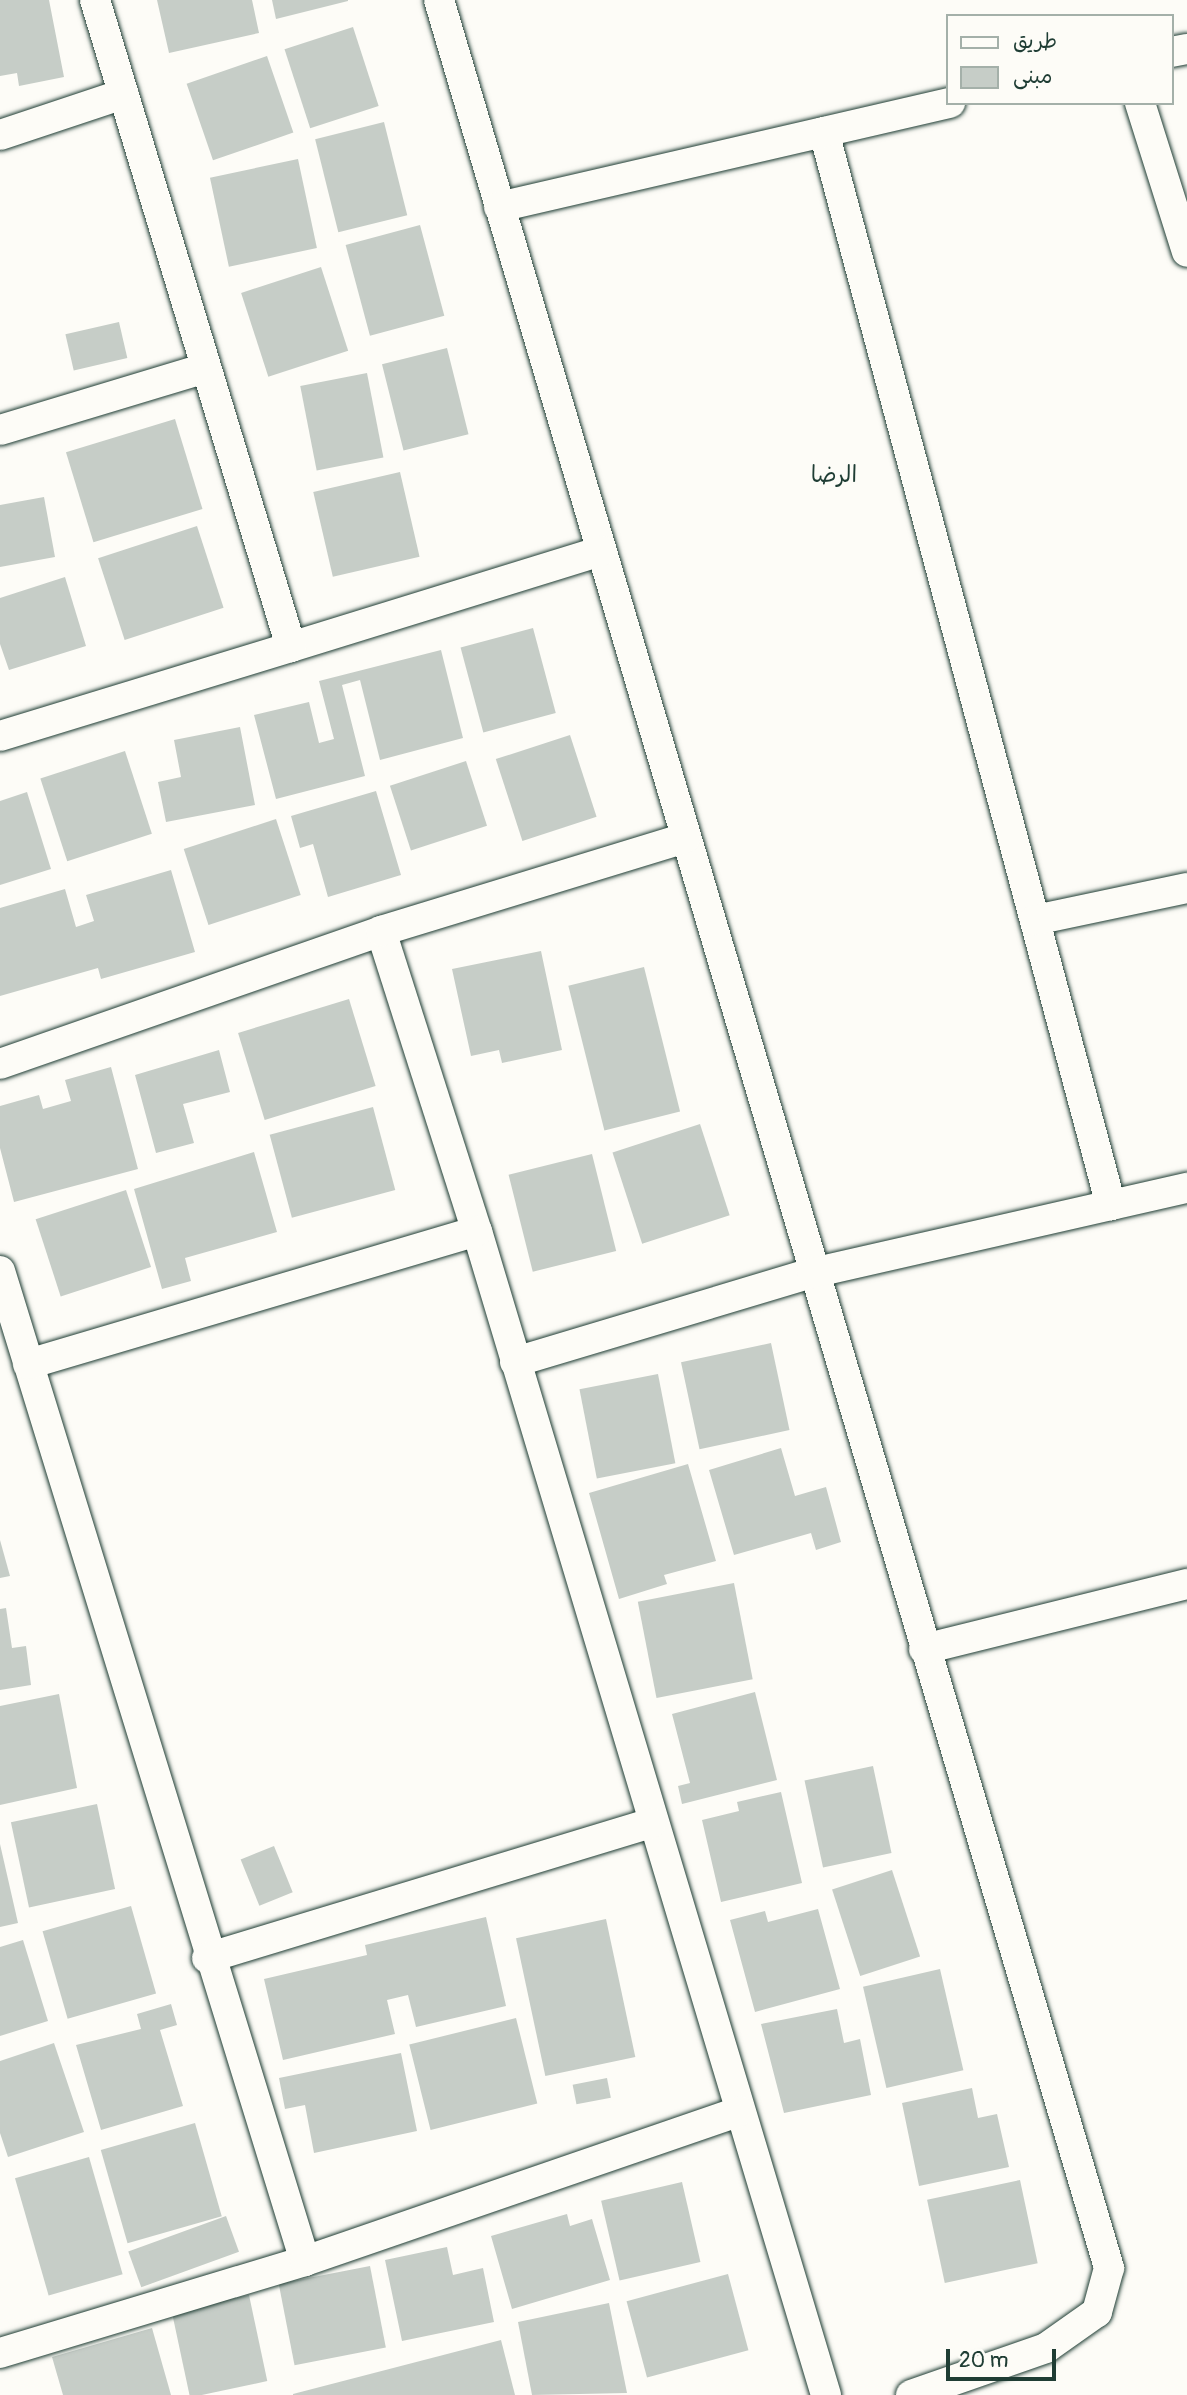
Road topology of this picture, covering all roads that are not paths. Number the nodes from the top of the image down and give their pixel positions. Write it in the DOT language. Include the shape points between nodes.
graph roads {
  1 [pos="95,0"];
  2 [pos="439,0"];
  3 [pos="123,94"];
  4 [pos="946,104"];
  5 [pos="1141,105"];
  6 [pos="824,132"];
  7 [pos="0,135"];
  8 [pos="499,207"];
  9 [pos="1187,253"];
  10 [pos="206,368"];
  11 [pos="0,430"];
  12 [pos="601,551"];
  13 [pos="290,647"];
  14 [pos="0,736"];
  15 [pos="685,838"];
  16 [pos="1187,888"];
  17 [pos="1035,920"];
  18 [pos="381,931"];
  19 [pos="0,1064"];
  20 [pos="1187,1188"];
  21 [pos="1111,1205"];
  22 [pos="477,1231"];
  23 [pos="0,1271"];
  24 [pos="812,1273"];
  25 [pos="514,1362"];
  26 [pos="28,1364"];
  27 [pos="1187,1584"];
  28 [pos="924,1649"];
  29 [pos="651,1823"];
  30 [pos="208,1958"];
  31 [pos="740,2111"];
  32 [pos="305,2261"];
  33 [pos="0,2353"];
  34 [pos="826,2395"];
  35 [pos="911,2395"];
  1 -- 3 [label="street"];
  2 -- 8 [label="street"];
  3 -- 7 [label="street"];
  3 -- 10 [label="street"];
  4 -- 6 [label="street"];
  5 -- 9 [label="street"];
  6 -- 8 [label="street"];
  6 -- 17 [label="street"];
  8 -- 12 [label="street"];
  10 -- 11 [label="street"];
  10 -- 13 [label="street"];
  12 -- 13 [label="street"];
  12 -- 15 [label="street"];
  13 -- 14 [label="street"];
  15 -- 18 [label="street"];
  15 -- 24 [label="street"];
  16 -- 17 [label="street"];
  17 -- 21 [label="street"];
  18 -- 19 [label="street"];
  18 -- 22 [label="street"];
  20 -- 21 [label="street"];
  21 -- 24 [label="street"];
  22 -- 25 [label="street"];
  22 -- 26 [label="street"];
  23 -- 26 [label="street"];
  24 -- 25 [label="street"];
  24 -- 28 [label="street"];
  25 -- 29 [label="street"];
  26 -- 30 [label="street"];
  27 -- 28 [label="street"];
  28 -- 35 [label="street" via="1109,2268 1097,2312 1046,2348"];
  29 -- 30 [label="street"];
  29 -- 31 [label="street"];
  30 -- 32 [label="street"];
  31 -- 32 [label="street"];
  31 -- 34 [label="street"];
  32 -- 33 [label="street"];
}
